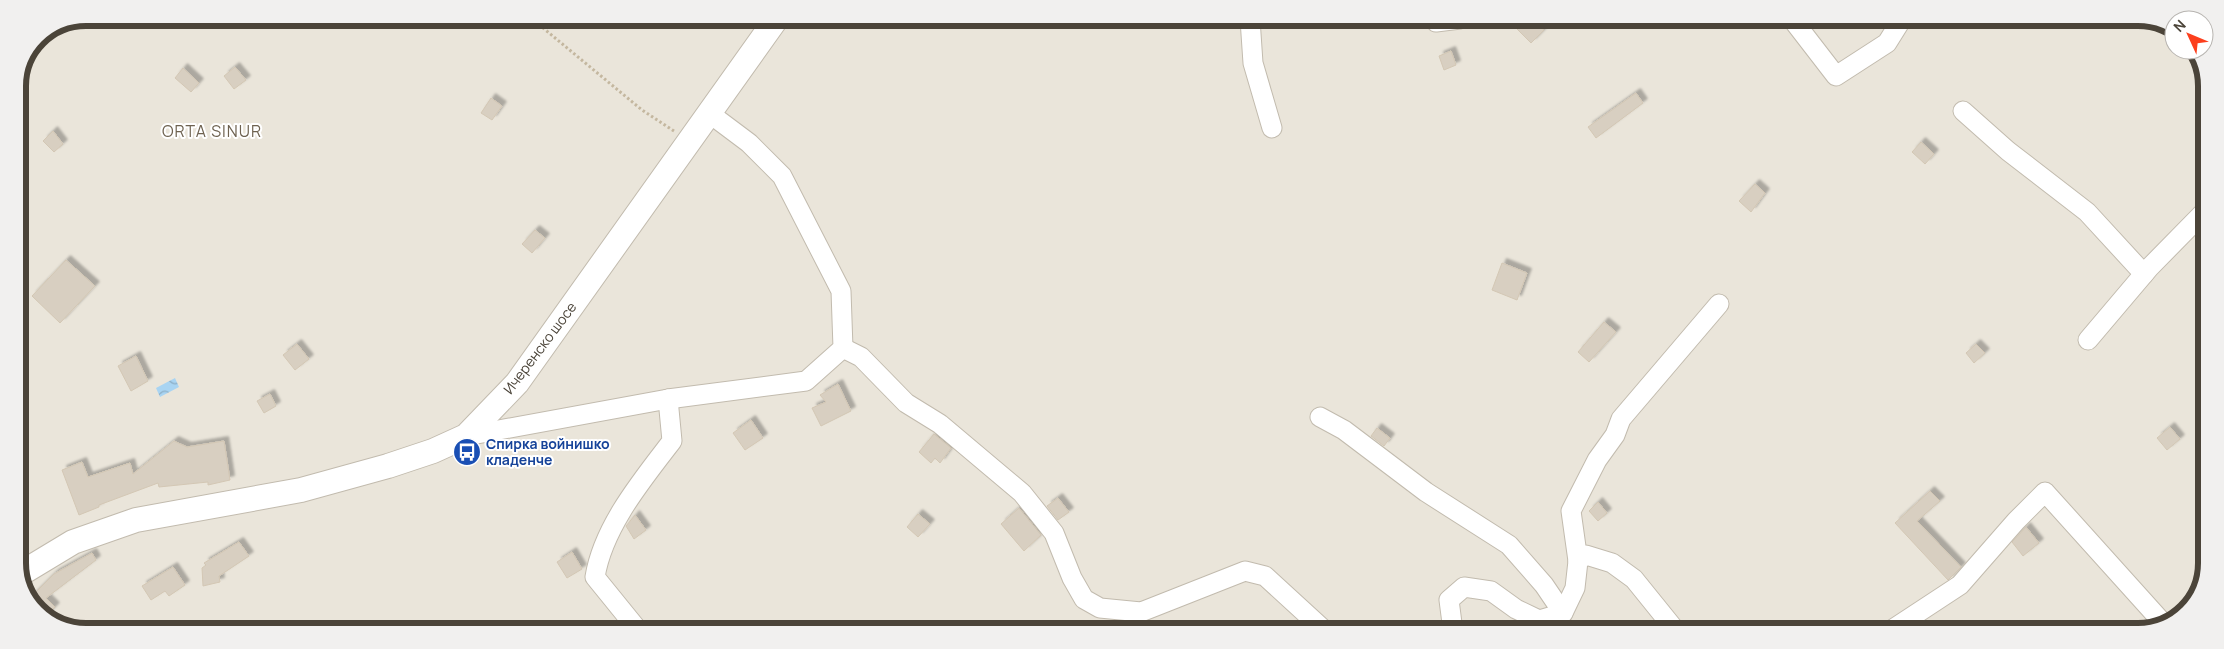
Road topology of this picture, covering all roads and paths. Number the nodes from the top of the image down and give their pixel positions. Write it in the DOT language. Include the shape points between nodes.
graph roads {
  1 [pos="541,26"];
  2 [pos="771,26"];
  3 [pos="1250,26"];
  4 [pos="1797,26"];
  5 [pos="1898,26"];
  6 [pos="1964,111"];
  7 [pos="709,113"];
  8 [pos="1272,128"];
  9 [pos="690,141"];
  10 [pos="2198,218"];
  11 [pos="2144,274"];
  12 [pos="1719,304"];
  13 [pos="2088,340"];
  14 [pos="843,348"];
  15 [pos="668,399"];
  16 [pos="1320,417"];
  17 [pos="466,436"];
  18 [pos="1578,561"];
  19 [pos="27,570"];
  20 [pos="1563,613"];
  21 [pos="2159,619"];
  22 [pos="632,623"];
  23 [pos="1316,623"];
  24 [pos="1452,623"];
  25 [pos="1670,623"];
  26 [pos="1902,623"];
  1 -- 9 [label="path" via="642,110"];
  2 -- 7 [label="street, Ичеренско шосе"];
  3 -- 8 [label="street" via="1253,63"];
  4 -- 5 [label="street" via="1836,76 1887,43"];
  6 -- 11 [label="street" via="2008,151 2087,212"];
  7 -- 9 [label="street, Ичеренско шосе"];
  7 -- 14 [label="street" via="749,143 782,176 841,291"];
  9 -- 17 [label="street, Ичеренско шосе" via="517,383"];
  10 -- 11 [label="street"];
  11 -- 13 [label="street"];
  12 -- 18 [label="street" via="1621,419 1615,435 1597,460 1571,511"];
  14 -- 15 [label="street" via="806,381"];
  14 -- 23 [label="street" via="861,358 906,403 940,424 1022,493 1054,533 1084,599 1100,608 1141,612 1245,571 1265,576"];
  15 -- 17 [label="street"];
  15 -- 22 [label="street" via="672,441 623,509 598,561 595,577"];
  16 -- 20 [label="street" via="1344,430 1426,492 1509,544"];
  17 -- 19 [label="street, Ичеренско шосе" via="388,466 301,490 136,520 73,542"];
  18 -- 20 [label="street" via="1575,588"];
  18 -- 25 [label="street" via="1586,555 1612,563 1634,579"];
  20 -- 24 [label="street" via="1539,620 1491,591 1464,587 1449,600"];
  21 -- 26 [label="street" via="2044,492 1960,585"];
}
